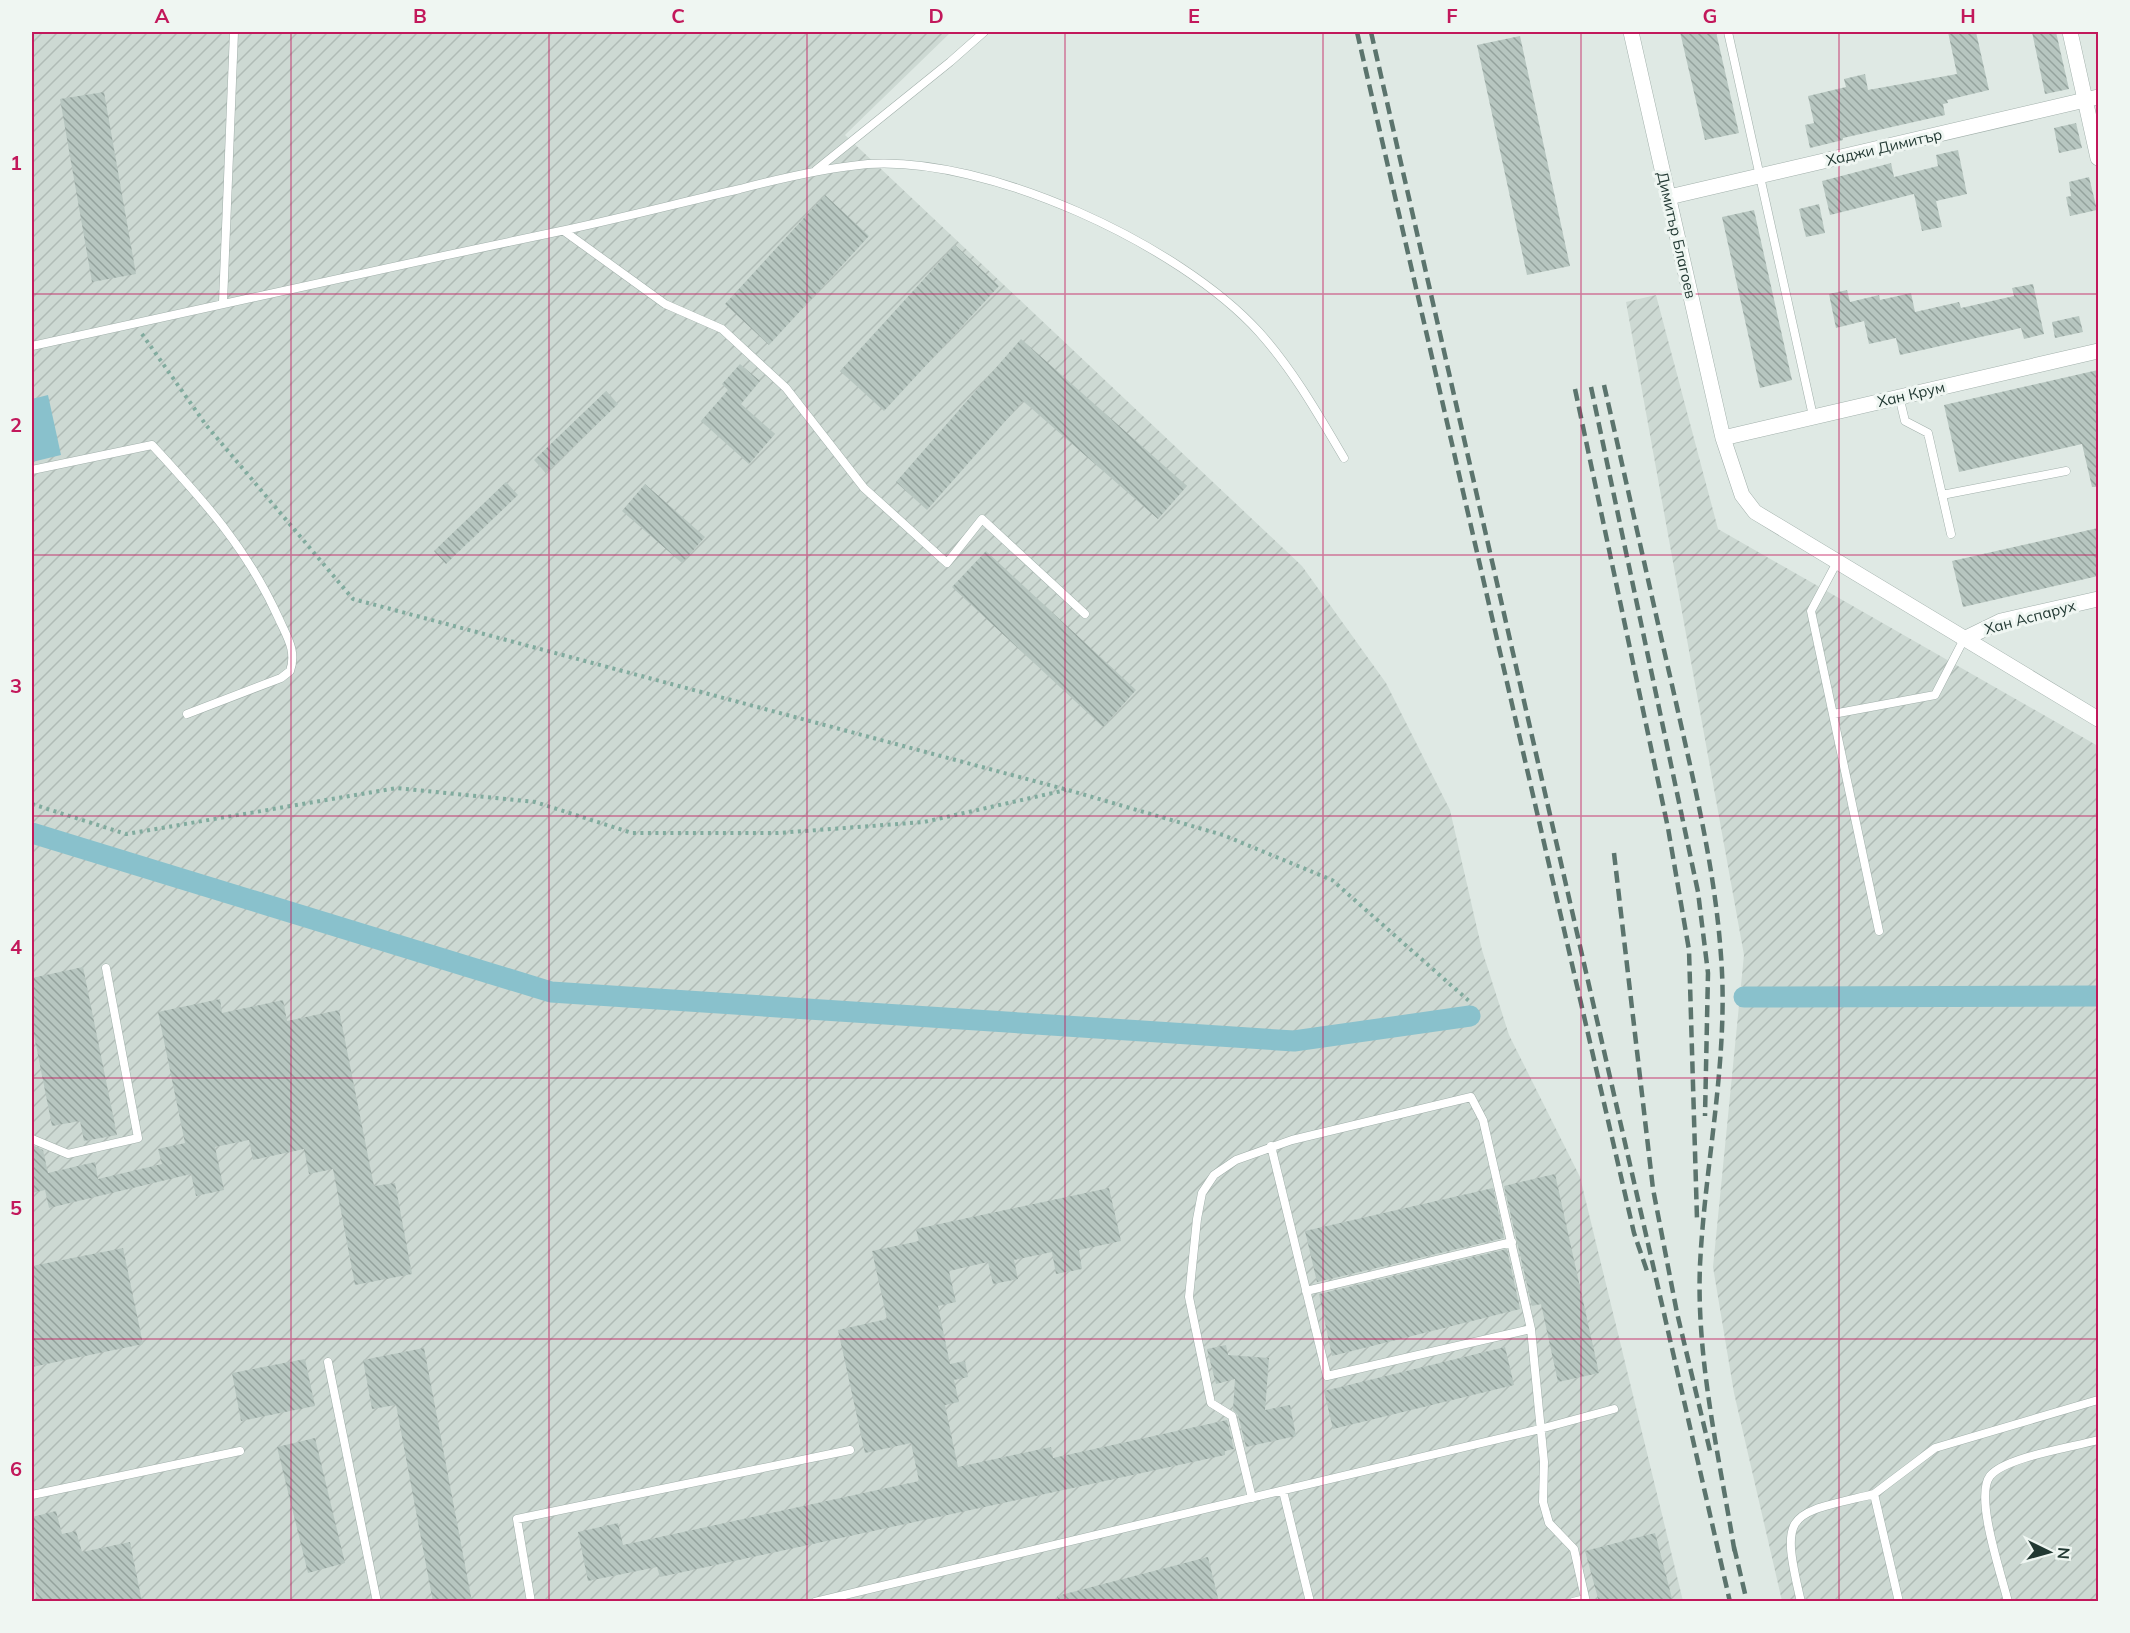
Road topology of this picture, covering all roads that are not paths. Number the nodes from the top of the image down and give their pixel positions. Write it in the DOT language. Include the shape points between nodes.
graph roads {
  1 [pos="234,32"];
  2 [pos="984,32"];
  3 [pos="1631,32"];
  4 [pos="1728,32"];
  5 [pos="2070,32"];
  6 [pos="2092,99"];
  7 [pos="2098,158"];
  8 [pos="815,171"];
  9 [pos="1761,176"];
  10 [pos="1669,197"];
  11 [pos="564,231"];
  12 [pos="223,302"];
  13 [pos="32,346"];
  14 [pos="2098,351"];
  15 [pos="1899,396"];
  16 [pos="1813,416"];
  17 [pos="1723,438"];
  18 [pos="1344,458"];
  19 [pos="32,470"];
  20 [pos="2066,471"];
  21 [pos="1942,495"];
  22 [pos="1951,534"];
  23 [pos="1837,562"];
  24 [pos="2098,599"];
  25 [pos="1085,614"];
  26 [pos="1964,639"];
  27 [pos="187,714"];
  28 [pos="1833,714"];
  29 [pos="2098,719"];
  30 [pos="1879,931"];
  31 [pos="106,968"];
  32 [pos="32,1139"];
  33 [pos="1271,1146"];
  34 [pos="1512,1242"];
  35 [pos="1306,1291"];
  36 [pos="1531,1329"];
  37 [pos="328,1362"];
  38 [pos="2098,1400"];
  39 [pos="1614,1409"];
  40 [pos="1540,1429"];
  41 [pos="2098,1440"];
  42 [pos="850,1450"];
  43 [pos="240,1451"];
  44 [pos="1283,1491"];
  45 [pos="1874,1494"];
  46 [pos="32,1495"];
  47 [pos="1252,1498"];
  48 [pos="1585,1600"];
  49 [pos="377,1602"];
  50 [pos="531,1602"];
  51 [pos="815,1602"];
  52 [pos="1310,1602"];
  53 [pos="1573,1602"];
  54 [pos="1801,1602"];
  55 [pos="1899,1602"];
  56 [pos="2008,1602"];
  1 -- 12 [label="lane"];
  2 -- 8 [label="lane"];
  3 -- 10 [label="street, Димитър Благоев"];
  4 -- 9 [label="lane"];
  5 -- 6 [label="street"];
  6 -- 7 [label="street"];
  6 -- 9 [label="street, Хаджи Димитър"];
  8 -- 11 [label="lane"];
  8 -- 18 [label="lane" via="872,164 980,176 1053,201 1160,253 1210,288 1258,331 1302,388"];
  9 -- 10 [label="street, Хаджи Димитър"];
  9 -- 16 [label="lane"];
  10 -- 17 [label="street, Димитър Благоев"];
  11 -- 12 [label="lane"];
  11 -- 25 [label="lane" via="665,304 722,329 786,388 864,488 947,563 982,519"];
  12 -- 13 [label="lane"];
  14 -- 15 [label="street, Хан Крум"];
  15 -- 16 [label="street, Хан Крум"];
  15 -- 21 [label="lane" via="1905,421 1928,433"];
  16 -- 17 [label="street, Хан Крум"];
  17 -- 23 [label="street, Димитър Благоев" via="1742,495 1755,512"];
  19 -- 27 [label="lane" via="152,445 213,510 261,579 294,652 290,671"];
  20 -- 21 [label="lane"];
  21 -- 22 [label="lane"];
  23 -- 26 [label="street, Димитър Благоев"];
  23 -- 28 [label="lane" via="1811,611"];
  24 -- 26 [label="street, Хан Аспарух" via="2001,621"];
  26 -- 28 [label="lane" via="1935,695"];
  26 -- 29 [label="street, Димитър Благоев"];
  28 -- 30 [label="lane"];
  31 -- 32 [label="lane" via="138,1138 68,1154"];
  33 -- 34 [label="lane" via="1472,1097 1483,1120"];
  33 -- 35 [label="lane"];
  33 -- 47 [label="lane" via="1236,1160 1214,1175 1202,1193 1189,1297 1210,1403 1232,1416"];
  34 -- 35 [label="lane"];
  34 -- 36 [label="lane"];
  35 -- 36 [label="lane" via="1327,1376"];
  36 -- 40 [label="lane"];
  37 -- 49 [label="lane"];
  38 -- 45 [label="lane" via="1935,1448"];
  39 -- 40 [label="lane"];
  40 -- 44 [label="lane"];
  40 -- 48 [label="lane" via="1543,1502 1549,1523 1574,1549"];
  41 -- 56 [label="lane" via="2018,1461 1990,1476 1984,1501"];
  42 -- 50 [label="lane" via="517,1519"];
  43 -- 46 [label="lane"];
  44 -- 47 [label="lane"];
  44 -- 52 [label="lane"];
  45 -- 54 [label="lane" via="1810,1510 1794,1525 1789,1537 1790,1554"];
  45 -- 55 [label="lane"];
  47 -- 51 [label="lane"];
  48 -- 53 [label="lane"];
}
